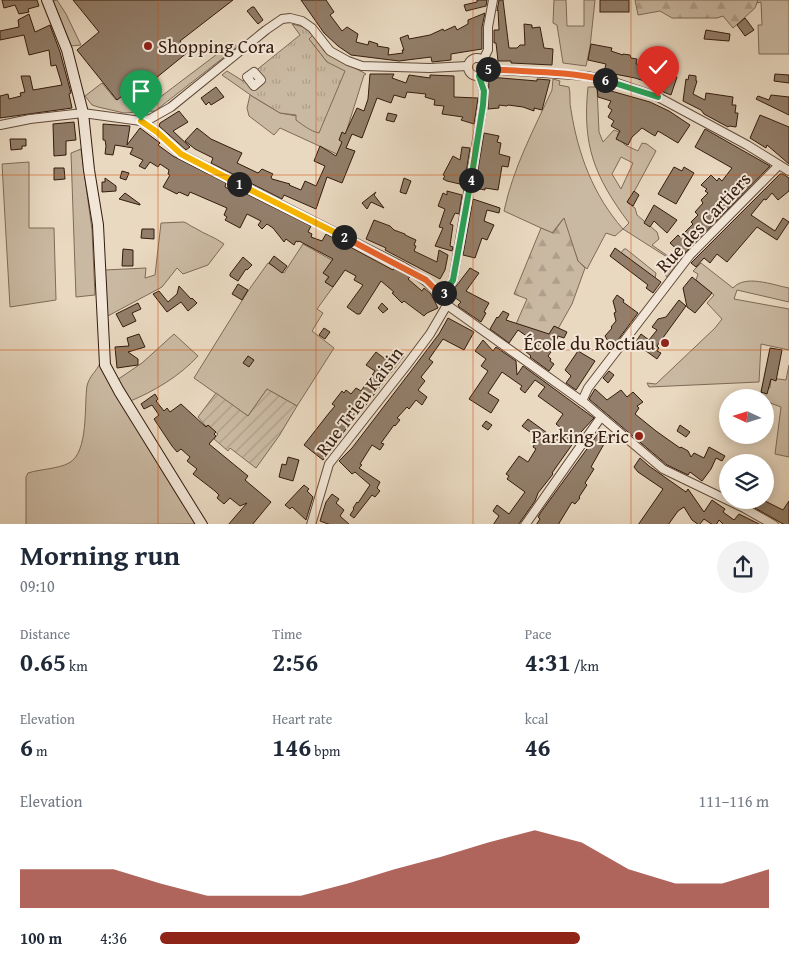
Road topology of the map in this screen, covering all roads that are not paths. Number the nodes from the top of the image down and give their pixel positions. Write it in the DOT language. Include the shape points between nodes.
graph roads {
  1 [pos="47,0"];
  2 [pos="493,0"];
  3 [pos="483,60"];
  4 [pos="467,66"];
  5 [pos="486,69"];
  6 [pos="479,76"];
  7 [pos="82,113"];
  8 [pos="141,121"];
  9 [pos="0,125"];
  10 [pos="779,165"];
  11 [pos="789,171"];
  12 [pos="442,296"];
  13 [pos="447,304"];
  14 [pos="582,401"];
  15 [pos="601,417"];
  16 [pos="202,524"];
  17 [pos="310,524"];
  18 [pos="525,524"];
  19 [pos="774,524"];
  1 -- 7 [label="street" via="67,50"];
  2 -- 3 [label="street" via="488,50"];
  3 -- 4 [label="street" via="472,59"];
  3 -- 5 [label="street"];
  4 -- 6 [label="street" via="469,73"];
  4 -- 8 [label="street" via="421,68 354,64 330,51 308,24 294,18 282,19 171,108"];
  5 -- 6 [label="street"];
  5 -- 10 [label="street" via="587,76 614,82 658,97"];
  6 -- 12 [label="street" via="484,91 483,105 470,186 453,280"];
  7 -- 8 [label="street"];
  7 -- 9 [label="street"];
  7 -- 16 [label="street" via="98,225 106,364 119,391"];
  8 -- 12 [label="street" via="181,154 402,266 426,280"];
  10 -- 11 [label="street"];
  10 -- 14 [label="street, Rue des Cartiers" via="690,254"];
  12 -- 13 [label="street"];
  13 -- 14 [label="street"];
  13 -- 17 [label="street, Rue Trieu Kaisin" via="430,334 330,464"];
  14 -- 15 [label="street"];
  15 -- 18 [label="street"];
  15 -- 19 [label="street" via="664,469"];
}
